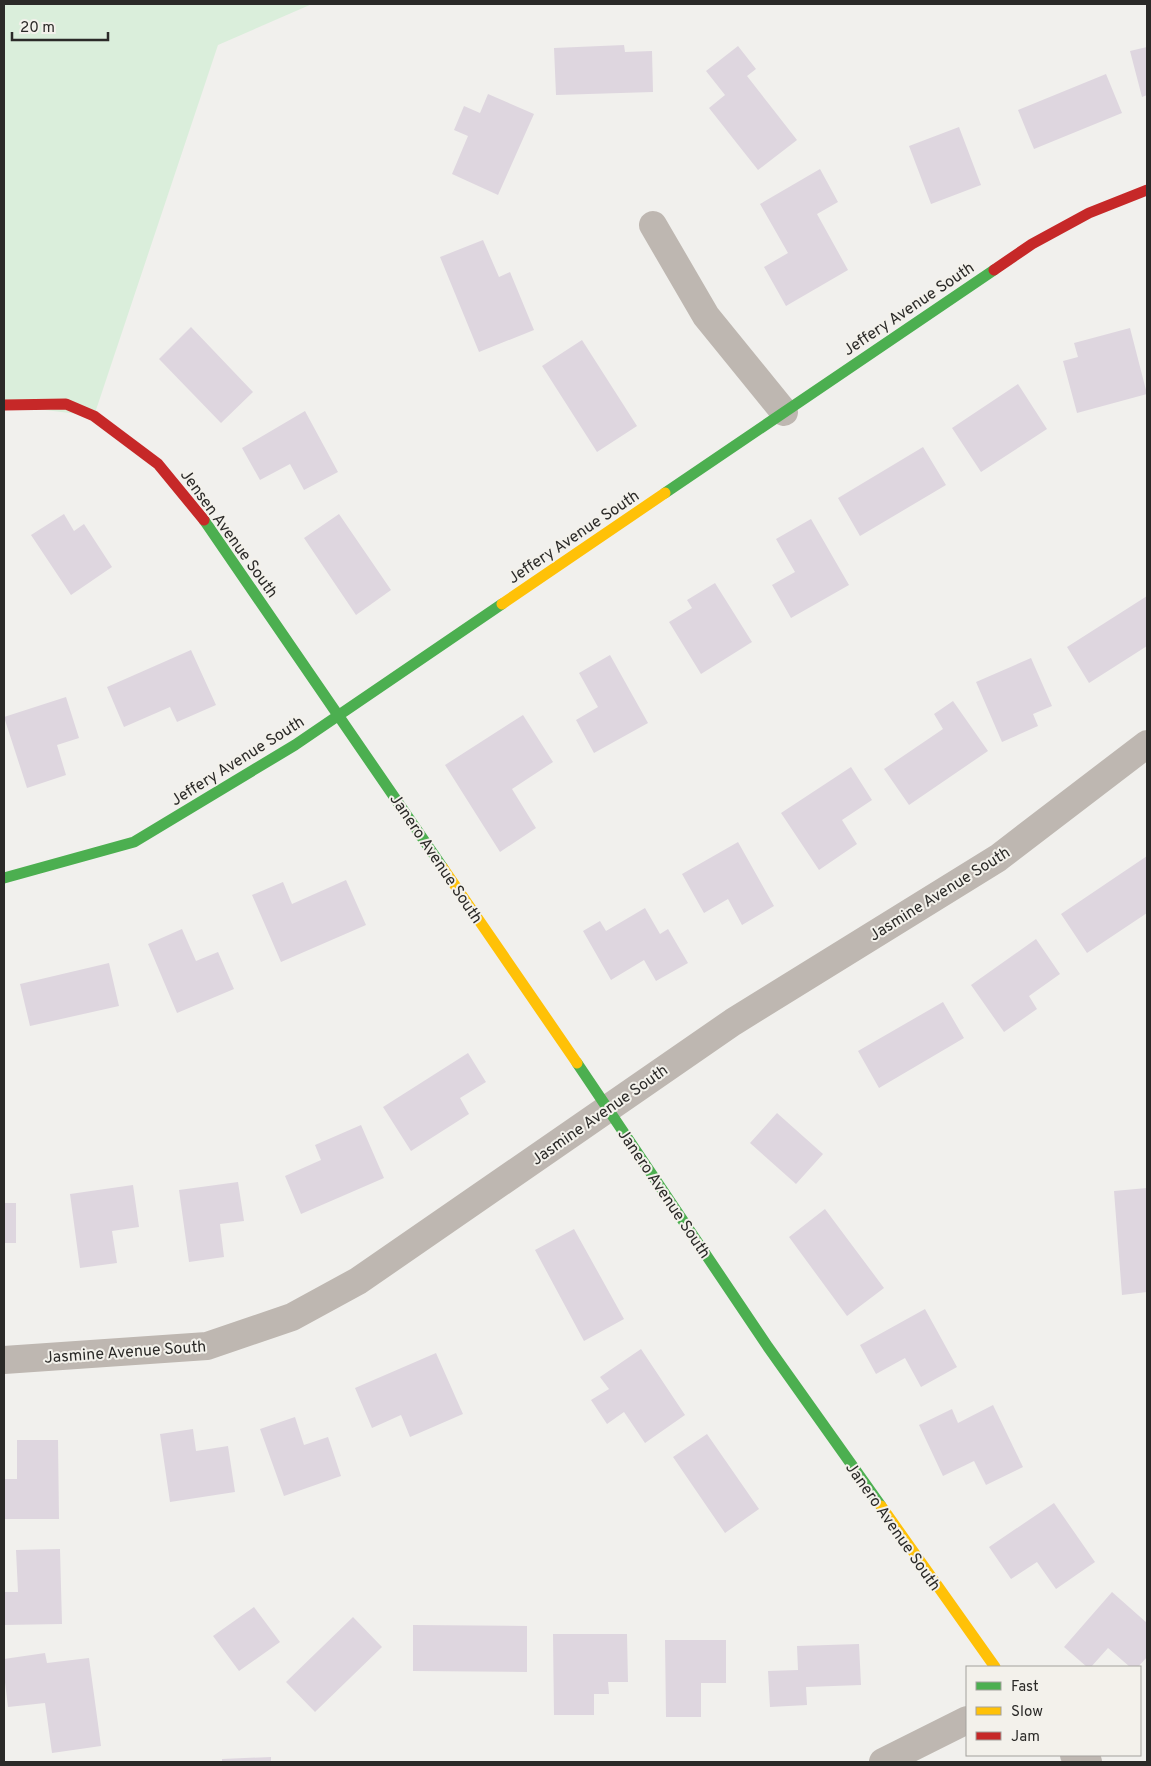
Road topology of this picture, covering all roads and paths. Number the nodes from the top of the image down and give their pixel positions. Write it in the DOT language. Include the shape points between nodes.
graph roads {
  1 [pos="1147,190"];
  2 [pos="653,225"];
  3 [pos="4,405"];
  4 [pos="784,412"];
  5 [pos="339,715"];
  6 [pos="1147,744"];
  7 [pos="4,878"];
  8 [pos="608,1107"];
  9 [pos="4,1360"];
  10 [pos="993,1666"];
  11 [pos="966,1720"];
  12 [pos="1076,1756"];
  13 [pos="883,1762"];
  14 [pos="1088,1762"];
  1 -- 4 [label="street, Jeffery Avenue South" via="1089,213 1032,244"];
  2 -- 4 [label="street" via="706,316"];
  3 -- 5 [label="street, Jensen Avenue South" via="66,404 94,416 158,464 199,512"];
  4 -- 5 [label="street, Jeffery Avenue South"];
  5 -- 7 [label="street, Jeffery Avenue South" via="134,842"];
  5 -- 8 [label="street, Janero Avenue South"];
  6 -- 8 [label="street, Jasmine Avenue South" via="998,858 733,1022"];
  8 -- 9 [label="street, Jasmine Avenue South" via="358,1280 292,1317 207,1346"];
  8 -- 10 [label="street, Janero Avenue South" via="768,1348"];
  11 -- 13 [label="street"];
  12 -- 14 [label="street"];
}
